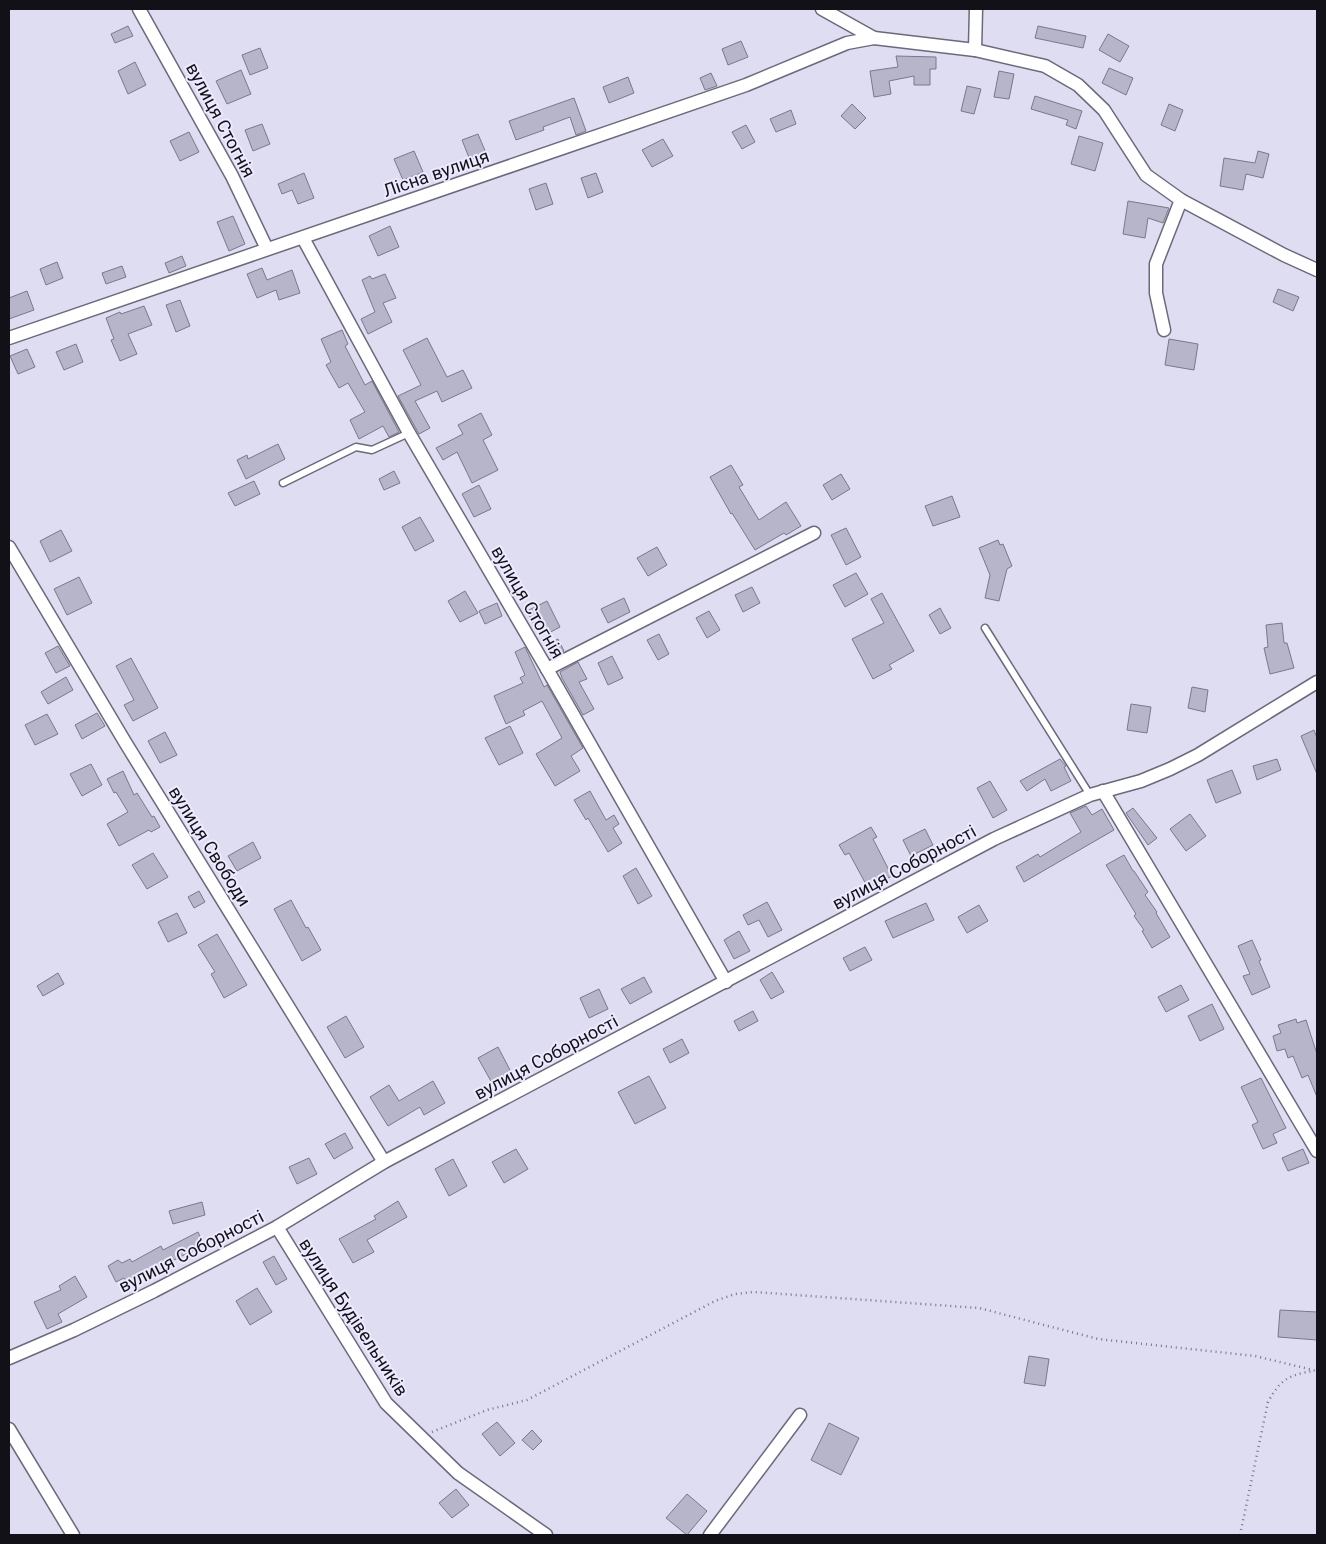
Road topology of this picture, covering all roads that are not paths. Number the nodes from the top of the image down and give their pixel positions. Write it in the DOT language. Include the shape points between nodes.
graph roads {
  1 [pos="139,9"];
  2 [pos="822,9"];
  3 [pos="976,9"];
  4 [pos="874,38"];
  5 [pos="976,50"];
  6 [pos="1181,200"];
  7 [pos="303,238"];
  8 [pos="267,250"];
  9 [pos="1317,270"];
  10 [pos="1164,330"];
  11 [pos="9,338"];
  12 [pos="408,433"];
  13 [pos="283,483"];
  14 [pos="814,533"];
  15 [pos="9,547"];
  16 [pos="985,628"];
  17 [pos="547,670"];
  18 [pos="1317,682"];
  19 [pos="1103,791"];
  20 [pos="1090,795"];
  21 [pos="726,982"];
  22 [pos="1317,1151"];
  23 [pos="384,1162"];
  24 [pos="276,1227"];
  25 [pos="9,1358"];
  26 [pos="800,1415"];
  27 [pos="9,1429"];
  28 [pos="73,1535"];
  29 [pos="546,1535"];
  30 [pos="710,1535"];
  1 -- 8 [label="street, вулиця Стогнія" via="232,176"];
  2 -- 4 [label="street"];
  3 -- 5 [label="street"];
  4 -- 5 [label="street"];
  4 -- 7 [label="street, Лісна вулиця" via="848,43 746,84"];
  5 -- 6 [label="street" via="1045,66 1078,84 1104,110 1146,175"];
  6 -- 9 [label="street"];
  6 -- 10 [label="street" via="1156,264 1156,293"];
  7 -- 8 [label="street, Лісна вулиця"];
  7 -- 12 [label="street, вулиця Стогнія"];
  8 -- 11 [label="street, Лісна вулиця"];
  12 -- 13 [label="lane" via="372,450 356,447"];
  12 -- 17 [label="street, вулиця Стогнія"];
  14 -- 17 [label="street"];
  15 -- 23 [label="street, вулиця Свободи"];
  16 -- 20 [label="lane"];
  17 -- 21 [label="street, вулиця Стогнія"];
  18 -- 19 [label="street, вулиця Соборності" via="1198,755 1141,781"];
  19 -- 20 [label="street, вулиця Соборності"];
  19 -- 22 [label="street"];
  20 -- 21 [label="street, вулиця Соборності" via="994,840"];
  21 -- 23 [label="street, вулиця Соборності"];
  23 -- 24 [label="street, вулиця Соборності"];
  24 -- 25 [label="street, вулиця Соборності" via="154,1291"];
  24 -- 29 [label="street, вулиця Будівельників" via="386,1403 458,1473"];
  26 -- 30 [label="street"];
  27 -- 28 [label="street"];
}
